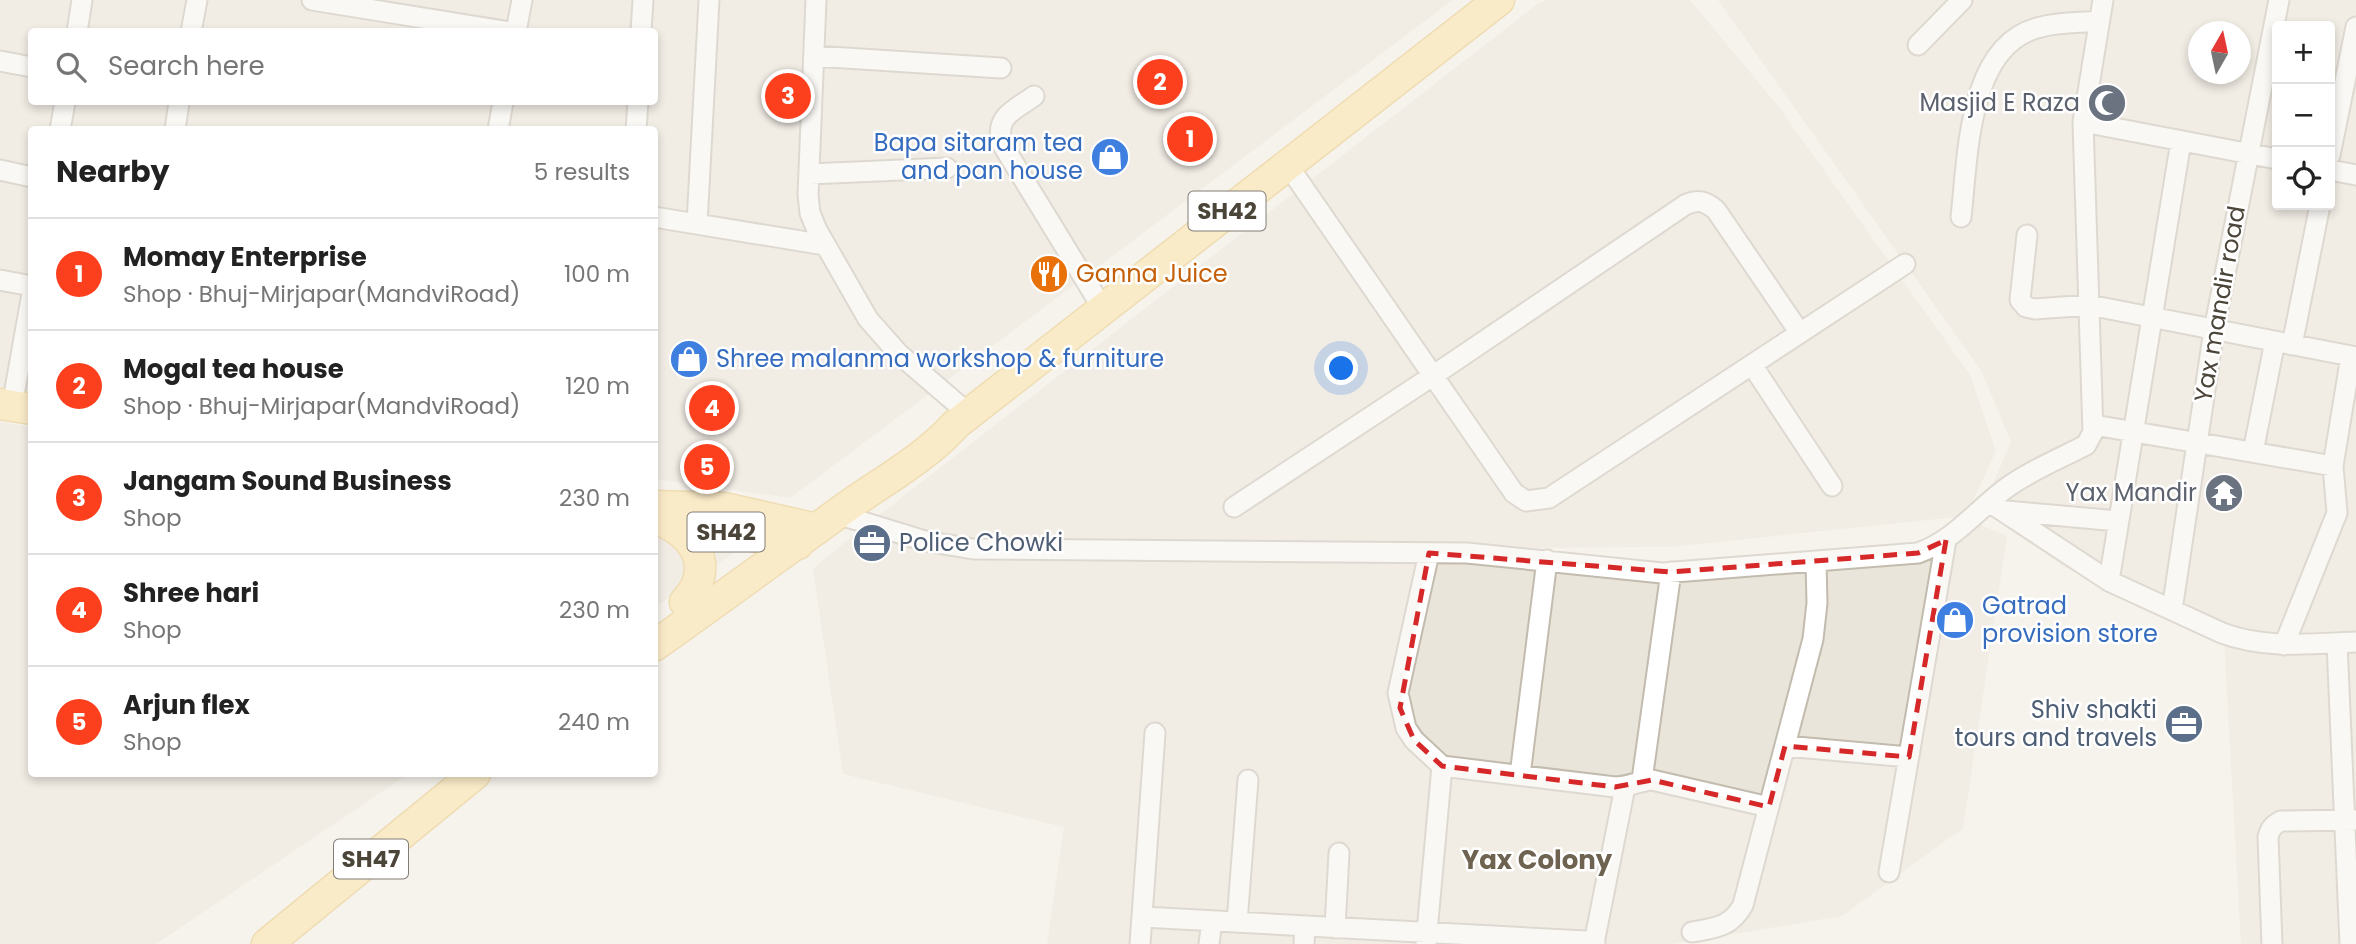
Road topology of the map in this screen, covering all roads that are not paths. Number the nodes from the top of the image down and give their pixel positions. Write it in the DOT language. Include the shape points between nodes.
graph roads {
  1 [pos="82,0"];
  2 [pos="197,0"];
  3 [pos="312,0"];
  4 [pos="522,0"];
  5 [pos="643,0"];
  6 [pos="709,0"];
  7 [pos="816,0"];
  8 [pos="1499,0"];
  9 [pos="1962,0"];
  10 [pos="2103,0"];
  11 [pos="2279,0"];
  12 [pos="378,6"];
  13 [pos="2099,21"];
  14 [pos="2356,27"];
  15 [pos="78,28"];
  16 [pos="192,28"];
  17 [pos="490,28"];
  18 [pos="517,28"];
  19 [pos="641,28"];
  20 [pos="1918,45"];
  21 [pos="814,56"];
  22 [pos="0,61"];
  23 [pos="28,66"];
  24 [pos="1001,68"];
  25 [pos="1034,96"];
  26 [pos="64,105"];
  27 [pos="179,105"];
  28 [pos="502,105"];
  29 [pos="638,105"];
  30 [pos="2083,122"];
  31 [pos="61,126"];
  32 [pos="176,126"];
  33 [pos="499,126"];
  34 [pos="636,126"];
  35 [pos="2181,141"];
  36 [pos="2332,147"];
  37 [pos="2247,154"];
  38 [pos="2272,158"];
  39 [pos="1287,164"];
  40 [pos="947,169"];
  41 [pos="0,170"];
  42 [pos="2335,171"];
  43 [pos="809,174"];
  44 [pos="2356,175"];
  45 [pos="28,176"];
  46 [pos="2319,210"];
  47 [pos="1961,217"];
  48 [pos="658,218"];
  49 [pos="698,224"];
  50 [pos="2027,235"];
  51 [pos="825,245"];
  52 [pos="1905,264"];
  53 [pos="0,280"];
  54 [pos="28,285"];
  55 [pos="2089,305"];
  56 [pos="1103,309"];
  57 [pos="2152,317"];
  58 [pos="28,321"];
  59 [pos="2214,330"];
  60 [pos="1800,333"];
  61 [pos="2283,343"];
  62 [pos="2354,357"];
  63 [pos="1752,365"];
  64 [pos="1434,376"];
  65 [pos="15,407"];
  66 [pos="962,419"];
  67 [pos="2094,425"];
  68 [pos="2133,432"];
  69 [pos="2197,443"];
  70 [pos="2253,452"];
  71 [pos="2333,466"];
  72 [pos="1832,486"];
  73 [pos="2346,504"];
  74 [pos="1234,506"];
  75 [pos="1995,506"];
  76 [pos="658,515"];
  77 [pos="658,516"];
  78 [pos="2118,521"];
  79 [pos="803,529"];
  80 [pos="1946,540"];
  81 [pos="1429,553"];
  82 [pos="1547,560"];
  83 [pos="1816,562"];
  84 [pos="1671,572"];
  85 [pos="2109,581"];
  86 [pos="685,603"];
  87 [pos="2172,610"];
  88 [pos="658,622"];
  89 [pos="2346,642"];
  90 [pos="658,643"];
  91 [pos="2284,645"];
  92 [pos="1155,733"];
  93 [pos="1785,746"];
  94 [pos="1909,757"];
  95 [pos="1442,766"];
  96 [pos="1520,775"];
  97 [pos="471,777"];
  98 [pos="1248,780"];
  99 [pos="1634,784"];
  100 [pos="1769,807"];
  101 [pos="2350,820"];
  102 [pos="1339,853"];
  103 [pos="1889,872"];
  104 [pos="1143,917"];
  105 [pos="1212,921"];
  106 [pos="1237,922"];
  107 [pos="1335,928"];
  108 [pos="1692,932"];
  109 [pos="1304,935"];
  110 [pos="1368,937"];
  111 [pos="1426,938"];
  112 [pos="1511,941"];
  113 [pos="267,944"];
  114 [pos="1140,944"];
  115 [pos="1209,944"];
  116 [pos="1595,944"];
  117 [pos="2272,944"];
  118 [pos="2350,944"];
  1 -- 15 [label="street"];
  2 -- 16 [label="street"];
  3 -- 12 [label="street"];
  4 -- 18 [label="street"];
  5 -- 19 [label="street"];
  6 -- 49 [label="street"];
  7 -- 21 [label="street"];
  8 -- 39 [label="main road, SH42"];
  9 -- 20 [label="street"];
  10 -- 13 [label="street"];
  11 -- 37 [label="street, Yax mandir road"];
  12 -- 17 [label="street"];
  13 -- 30 [label="street"];
  13 -- 47 [label="street" via="2039,27 2000,52 1986,74 1973,116"];
  14 -- 36 [label="street"];
  21 -- 24 [label="street"];
  21 -- 43 [label="street"];
  22 -- 23 [label="street"];
  25 -- 56 [label="street" via="1005,117 999,133 1002,144"];
  26 -- 31 [label="street"];
  27 -- 32 [label="street"];
  28 -- 33 [label="street"];
  29 -- 34 [label="street"];
  30 -- 35 [label="street"];
  30 -- 55 [label="street"];
  35 -- 37 [label="street"];
  35 -- 57 [label="street"];
  37 -- 38 [label="street"];
  37 -- 59 [label="street, Yax mandir road"];
  39 -- 56 [label="main road, SH42"];
  39 -- 64 [label="street"];
  40 -- 43 [label="street"];
  41 -- 45 [label="street"];
  42 -- 44 [label="street"];
  43 -- 51 [label="street" via="810,213"];
  46 -- 61 [label="street"];
  48 -- 49 [label="street"];
  49 -- 51 [label="street"];
  50 -- 55 [label="street" via="2020,300 2026,307"];
  51 -- 66 [label="street" via="868,320"];
  52 -- 60 [label="street"];
  53 -- 54 [label="street"];
  55 -- 57 [label="street"];
  55 -- 67 [label="street"];
  56 -- 66 [label="main road, SH42"];
  57 -- 59 [label="street"];
  57 -- 68 [label="street"];
  58 -- 65 [label="street"];
  59 -- 61 [label="street"];
  59 -- 69 [label="street, Yax mandir road"];
  60 -- 63 [label="street"];
  60 -- 64 [label="street" via="1716,210 1706,202 1694,201"];
  61 -- 62 [label="street"];
  61 -- 70 [label="street"];
  62 -- 71 [label="street"];
  63 -- 64 [label="street" via="1549,498 1535,501 1514,493"];
  63 -- 72 [label="street"];
  64 -- 74 [label="street"];
  66 -- 79 [label="main road, SH42" via="940,443"];
  66 -- 79 [label="main road, SH42" via="928,431"];
  67 -- 68 [label="street"];
  67 -- 75 [label="street" via="2086,445 2019,480"];
  68 -- 69 [label="street"];
  68 -- 78 [label="street"];
  69 -- 70 [label="street"];
  69 -- 87 [label="street, Yax mandir road"];
  70 -- 71 [label="street"];
  71 -- 73 [label="street"];
  73 -- 91 [label="street"];
  75 -- 78 [label="street"];
  75 -- 80 [label="street"];
  75 -- 85 [label="street"];
  76 -- 79 [label="main road, SH42"];
  77 -- 86 [label="main road, SH42" via="689,537 696,550 697,585"];
  78 -- 85 [label="street"];
  79 -- 81 [label="street" via="973,549"];
  79 -- 86 [label="main road"];
  79 -- 90 [label="main road"];
  80 -- 83 [label="street" via="1918,553"];
  80 -- 94 [label="street"];
  81 -- 82 [label="street"];
  81 -- 95 [label="street" via="1398,692 1406,728"];
  82 -- 84 [label="street"];
  82 -- 96 [label="street"];
  83 -- 84 [label="street"];
  83 -- 93 [label="street" via="1814,631"];
  84 -- 99 [label="street"];
  85 -- 87 [label="street"];
  86 -- 88 [label="main road"];
  87 -- 91 [label="street" via="2239,640"];
  89 -- 91 [label="street"];
  89 -- 101 [label="street"];
  92 -- 104 [label="street"];
  93 -- 94 [label="street"];
  93 -- 100 [label="street"];
  94 -- 103 [label="street"];
  95 -- 96 [label="street"];
  95 -- 111 [label="street"];
  96 -- 99 [label="street"];
  97 -- 113 [label="main road, SH47"];
  98 -- 106 [label="street"];
  99 -- 100 [label="street" via="1663,781"];
  99 -- 116 [label="street"];
  100 -- 108 [label="street" via="1737,916 1718,928"];
  101 -- 117 [label="street" via="2281,821 2270,830"];
  101 -- 118 [label="street"];
  102 -- 107 [label="street"];
  104 -- 105 [label="street"];
  104 -- 114 [label="street"];
  105 -- 106 [label="street"];
  105 -- 115 [label="street"];
  106 -- 109 [label="street"];
  107 -- 109 [label="street"];
  107 -- 110 [label="street"];
  110 -- 111 [label="street"];
  111 -- 112 [label="street"];
  112 -- 116 [label="street"];
}
